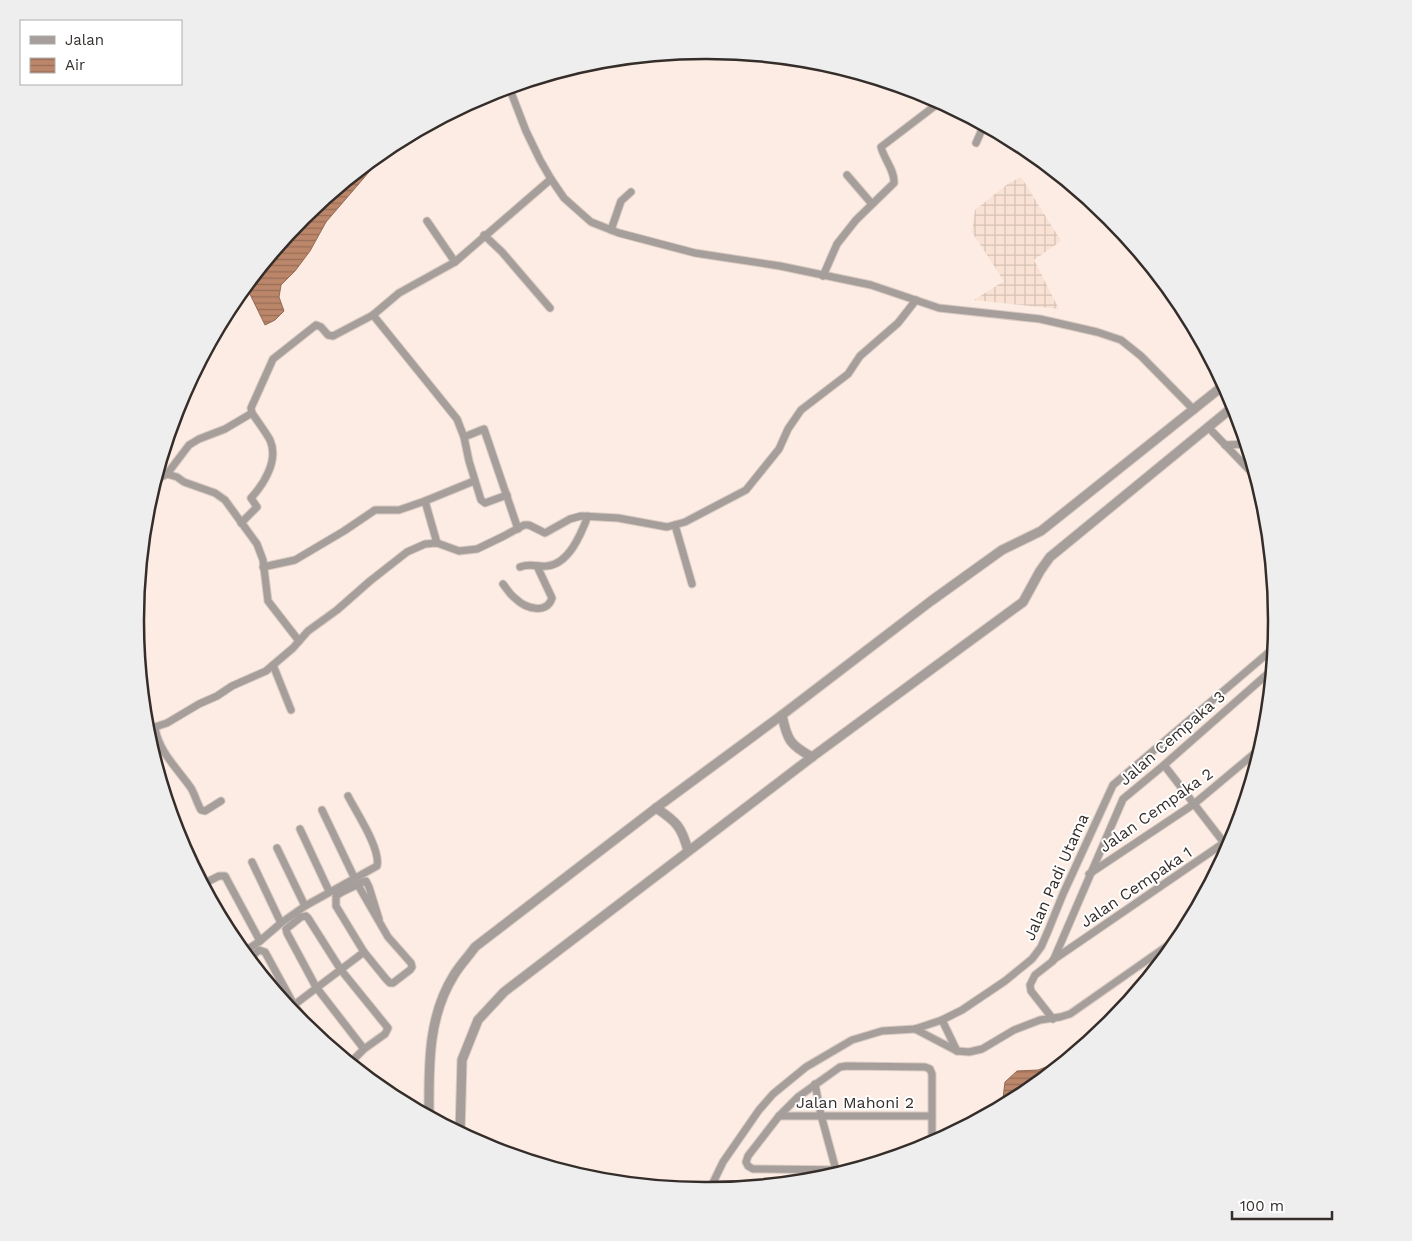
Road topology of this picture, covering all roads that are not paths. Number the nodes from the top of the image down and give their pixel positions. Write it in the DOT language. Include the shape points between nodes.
graph roads {
  1 [pos="512,94"];
  2 [pos="933,107"];
  3 [pos="981,131"];
  4 [pos="976,143"];
  5 [pos="847,176"];
  6 [pos="551,179"];
  7 [pos="630,192"];
  8 [pos="872,204"];
  9 [pos="427,221"];
  10 [pos="611,230"];
  11 [pos="484,235"];
  12 [pos="455,262"];
  13 [pos="823,276"];
  14 [pos="916,300"];
  15 [pos="550,308"];
  16 [pos="373,315"];
  17 [pos="1218,390"];
  18 [pos="1194,410"];
  19 [pos="1227,412"];
  20 [pos="252,413"];
  21 [pos="1208,427"];
  22 [pos="464,437"];
  23 [pos="1239,444"];
  24 [pos="1225,445"];
  25 [pos="1246,466"];
  26 [pos="167,474"];
  27 [pos="163,476"];
  28 [pos="474,480"];
  29 [pos="507,495"];
  30 [pos="425,501"];
  31 [pos="588,516"];
  32 [pos="241,523"];
  33 [pos="675,525"];
  34 [pos="518,529"];
  35 [pos="437,543"];
  36 [pos="537,566"];
  37 [pos="263,567"];
  38 [pos="520,567"];
  39 [pos="503,584"];
  40 [pos="692,584"];
  41 [pos="299,641"];
  42 [pos="1267,654"];
  43 [pos="273,664"];
  44 [pos="1265,679"];
  45 [pos="291,710"];
  46 [pos="782,715"];
  47 [pos="155,728"];
  48 [pos="155,732"];
  49 [pos="157,740"];
  50 [pos="1251,756"];
  51 [pos="812,757"];
  52 [pos="1164,766"];
  53 [pos="348,796"];
  54 [pos="221,801"];
  55 [pos="1194,804"];
  56 [pos="656,808"];
  57 [pos="322,810"];
  58 [pos="300,829"];
  59 [pos="1223,840"];
  60 [pos="277,848"];
  61 [pos="688,851"];
  62 [pos="1218,851"];
  63 [pos="252,862"];
  64 [pos="1089,874"];
  65 [pos="354,877"];
  66 [pos="209,882"];
  67 [pos="329,891"];
  68 [pos="305,906"];
  69 [pos="284,926"];
  70 [pos="260,941"];
  71 [pos="250,948"];
  72 [pos="1160,951"];
  73 [pos="364,952"];
  74 [pos="254,954"];
  75 [pos="1053,961"];
  76 [pos="341,970"];
  77 [pos="316,988"];
  78 [pos="284,991"];
  79 [pos="296,1004"];
  80 [pos="1053,1019"];
  81 [pos="942,1020"];
  82 [pos="915,1029"];
  83 [pos="364,1049"];
  84 [pos="957,1052"];
  85 [pos="355,1058"];
  86 [pos="815,1084"];
  87 [pos="429,1109"];
  88 [pos="820,1115"];
  89 [pos="778,1116"];
  90 [pos="931,1116"];
  91 [pos="460,1125"];
  92 [pos="932,1134"];
  93 [pos="835,1167"];
  94 [pos="815,1171"];
  95 [pos="713,1182"];
  1 -- 6 [label="street"];
  2 -- 8 [label="street" via="881,148 894,183"];
  3 -- 4 [label="street"];
  5 -- 8 [label="street"];
  6 -- 10 [label="street" via="576,210"];
  6 -- 11 [label="street"];
  7 -- 10 [label="street" via="621,201"];
  8 -- 13 [label="street" via="837,244"];
  9 -- 12 [label="street"];
  10 -- 13 [label="street" via="695,253"];
  11 -- 12 [label="street"];
  11 -- 15 [label="street"];
  12 -- 16 [label="street" via="399,294"];
  13 -- 14 [label="street" via="871,285"];
  14 -- 18 [label="street" via="939,308 1056,322 1121,340"];
  14 -- 33 [label="street" via="898,323 860,356 848,374 801,410 779,448 746,490"];
  16 -- 20 [label="street" via="333,336 316,325 276,356 251,408"];
  16 -- 22 [label="street" via="457,419"];
  17 -- 18 [label="street"];
  18 -- 46 [label="street" via="1041,531 1002,550"];
  19 -- 21 [label="street"];
  20 -- 26 [label="street" via="188,445"];
  20 -- 32 [label="street" via="273,450 263,483 251,498 257,507"];
  21 -- 24 [label="street"];
  21 -- 51 [label="street" via="1050,557 1023,602"];
  22 -- 28 [label="street"];
  22 -- 29 [label="street" via="484,429"];
  23 -- 24 [label="street"];
  24 -- 25 [label="street"];
  26 -- 27 [label="street"];
  26 -- 32 [label="street" via="215,493 225,500"];
  28 -- 29 [label="street" via="483,502"];
  28 -- 30 [label="street"];
  29 -- 34 [label="street"];
  30 -- 35 [label="street"];
  30 -- 37 [label="street" via="399,510 375,510 295,560"];
  31 -- 33 [label="street" via="656,526"];
  31 -- 34 [label="street" via="575,517 545,533 529,524"];
  31 -- 36 [label="street" via="564,558 553,565"];
  32 -- 37 [label="street" via="257,544"];
  33 -- 40 [label="street"];
  34 -- 35 [label="street" via="468,551"];
  35 -- 41 [label="street" via="407,552"];
  36 -- 38 [label="street"];
  36 -- 39 [label="street" via="552,598 543,608 517,601"];
  37 -- 41 [label="street" via="268,601"];
  41 -- 43 [label="street"];
  42 -- 81 [label="street, Jalan Padi Utama" via="1113,785 1032,959 1006,981"];
  43 -- 45 [label="street"];
  43 -- 47 [label="street"];
  44 -- 52 [label="street, Jalan Cempaka 3"];
  46 -- 51 [label="street" via="790,741"];
  46 -- 56 [label="street"];
  47 -- 48 [label="street"];
  49 -- 54 [label="street" via="201,810 205,811"];
  50 -- 55 [label="street, Jalan Cempaka 2"];
  51 -- 61 [label="street"];
  52 -- 55 [label="street"];
  52 -- 64 [label="street, Jalan Cempaka 3" via="1123,799"];
  53 -- 65 [label="street" via="378,861 373,869"];
  55 -- 59 [label="street"];
  55 -- 64 [label="street, Jalan Cempaka 2"];
  56 -- 61 [label="street" via="674,820 684,834"];
  56 -- 87 [label="street" via="475,948 454,976 437,1013 429,1056"];
  57 -- 65 [label="street"];
  58 -- 67 [label="street"];
  60 -- 68 [label="street"];
  61 -- 91 [label="street" via="504,992 478,1020 462,1060"];
  62 -- 75 [label="street, Jalan Cempaka 1"];
  63 -- 69 [label="street"];
  64 -- 75 [label="street, Jalan Cempaka 3"];
  65 -- 67 [label="street"];
  66 -- 70 [label="street" via="225,876"];
  67 -- 68 [label="street"];
  68 -- 69 [label="street"];
  69 -- 70 [label="street"];
  69 -- 76 [label="street" via="306,916"];
  69 -- 77 [label="street"];
  70 -- 71 [label="street"];
  72 -- 80 [label="street" via="1077,1010"];
  73 -- 73 [label="street" via="390,983 412,966 388,937 365,881 336,896 335,904"];
  73 -- 76 [label="street"];
  74 -- 78 [label="street" via="262,950"];
  75 -- 80 [label="street, Jalan Cempaka 3" via="1035,975 1030,985 1031,991"];
  76 -- 77 [label="street"];
  76 -- 83 [label="street" via="388,1030"];
  77 -- 79 [label="street"];
  77 -- 83 [label="street"];
  80 -- 84 [label="street" via="1040,1020 1014,1030 982,1049"];
  81 -- 82 [label="street, Jalan Padi Utama"];
  81 -- 84 [label="street"];
  82 -- 84 [label="street"];
  82 -- 95 [label="street, Jalan Padi Utama" via="882,1032 852,1040 788,1080 746,1127"];
  83 -- 85 [label="street"];
  86 -- 88 [label="street"];
  86 -- 89 [label="street"];
  86 -- 90 [label="street" via="840,1067 925,1067 932,1074"];
  88 -- 89 [label="street, Jalan Mahoni 2"];
  88 -- 90 [label="street, Jalan Mahoni 2"];
  88 -- 93 [label="street"];
  89 -- 94 [label="street" via="748,1156 748,1166 753,1169"];
  90 -- 92 [label="street"];
}
